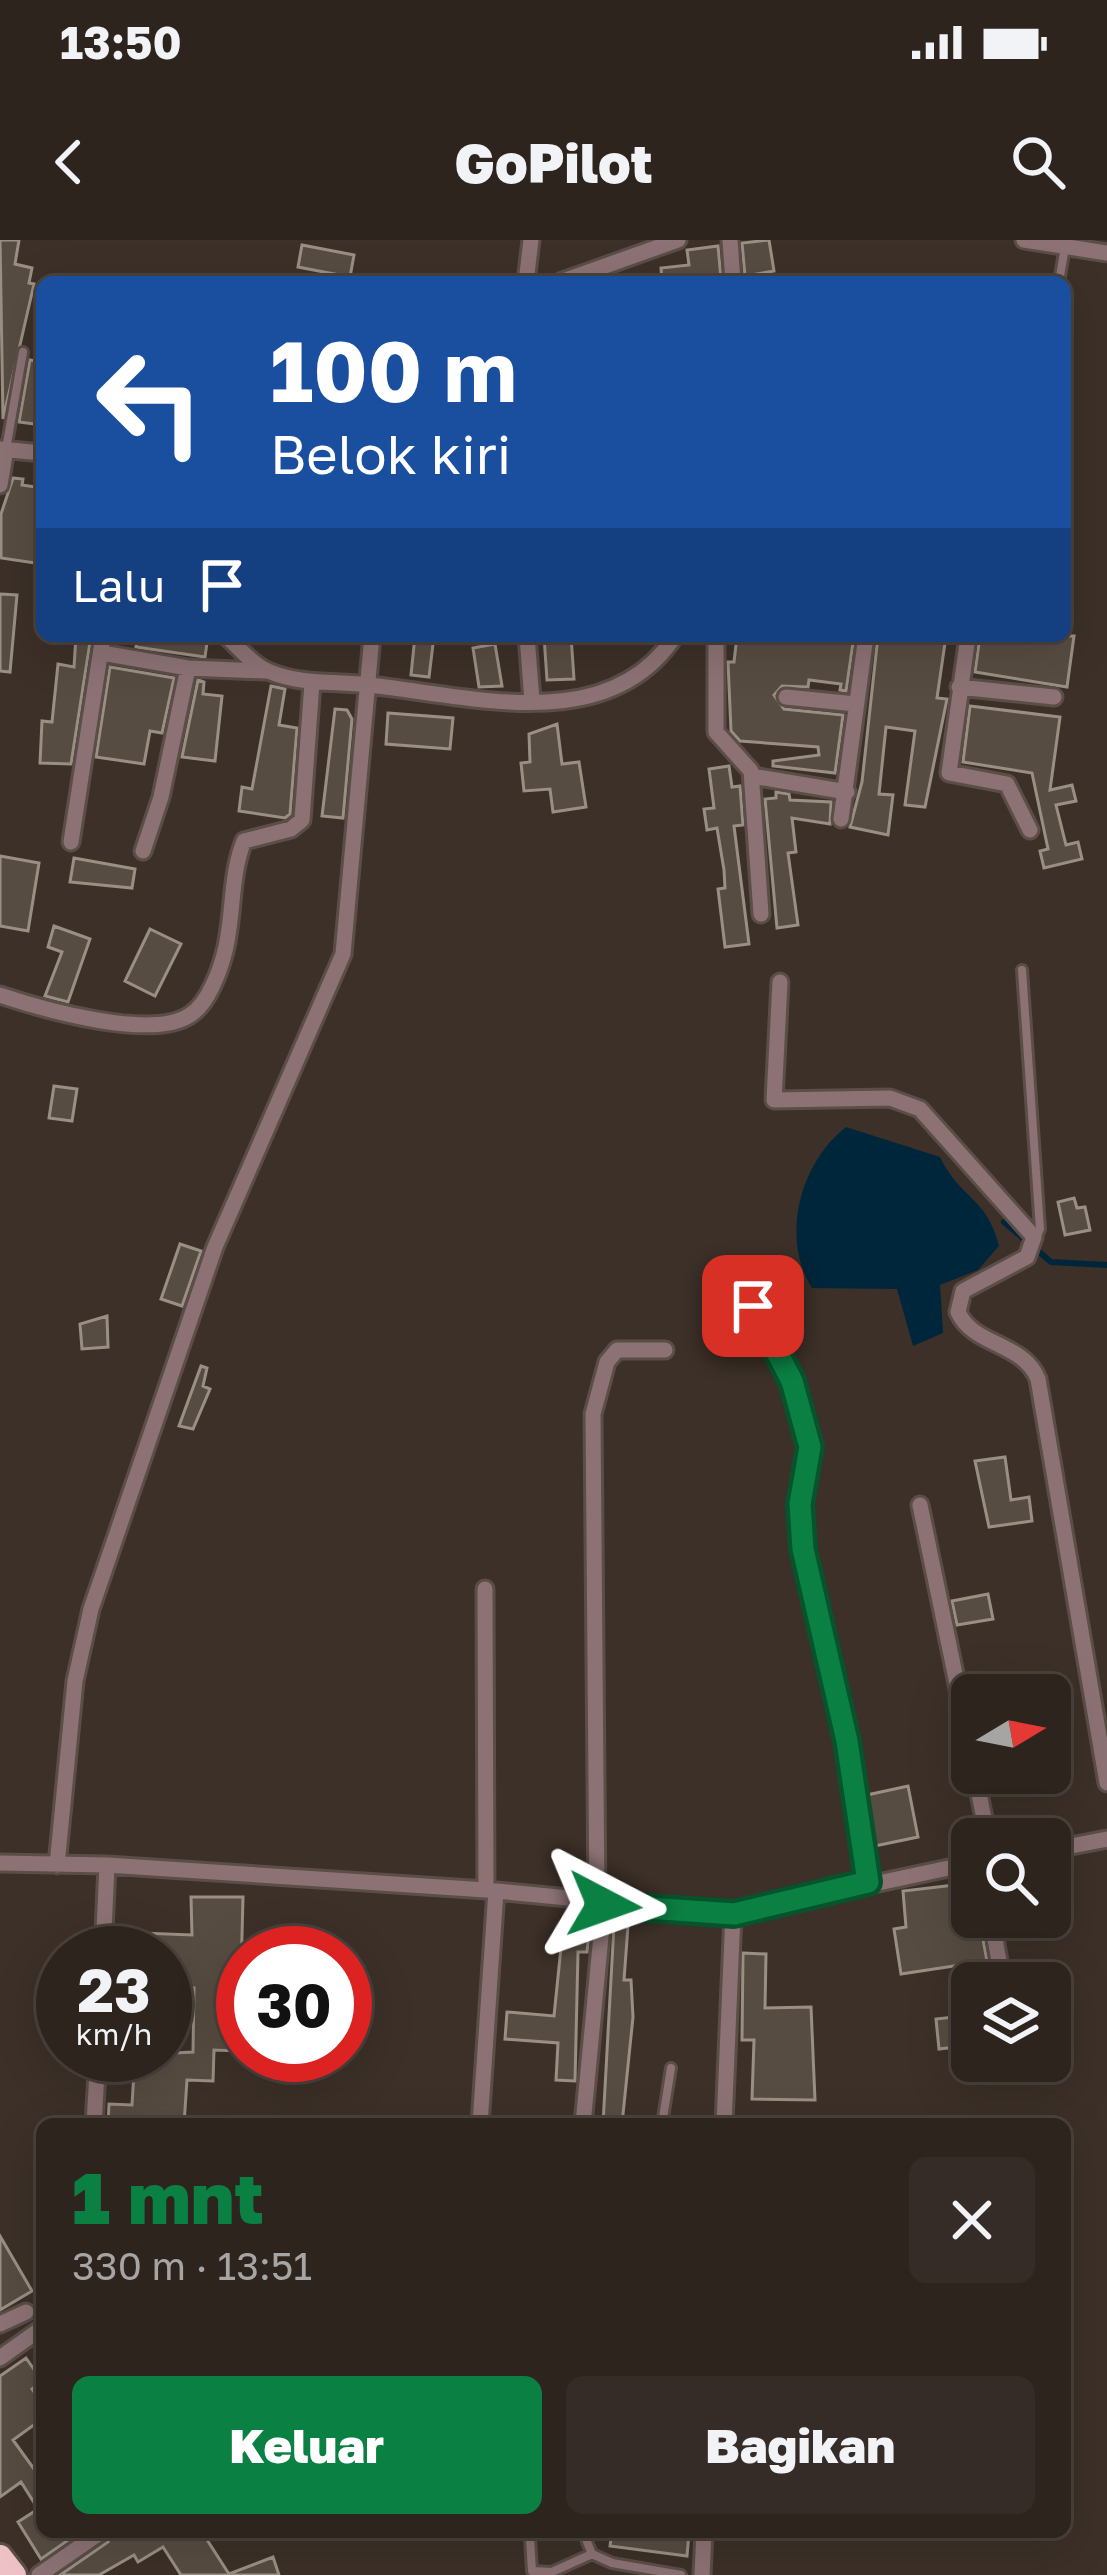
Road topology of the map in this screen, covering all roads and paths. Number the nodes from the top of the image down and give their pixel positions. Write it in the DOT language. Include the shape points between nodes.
graph roads {
  1 [pos="530,240"];
  2 [pos="678,240"];
  3 [pos="730,240"];
  4 [pos="1024,240"];
  5 [pos="643,244"];
  6 [pos="1066,246"];
  7 [pos="1107,253"];
  8 [pos="527,276"];
  9 [pos="573,276"];
  10 [pos="733,276"];
  11 [pos="1059,276"];
  12 [pos="23,352"];
  13 [pos="3,449"];
  14 [pos="36,452"];
  15 [pos="0,485"];
  16 [pos="233,642"];
  17 [pos="372,642"];
  18 [pos="527,642"];
  19 [pos="670,642"];
  20 [pos="716,642"];
  21 [pos="865,642"];
  22 [pos="967,642"];
  23 [pos="103,644"];
  24 [pos="188,668"];
  25 [pos="265,670"];
  26 [pos="312,683"];
  27 [pos="368,685"];
  28 [pos="959,687"];
  29 [pos="786,697"];
  30 [pos="1054,697"];
  31 [pos="532,701"];
  32 [pos="856,704"];
  33 [pos="752,776"];
  34 [pos="847,792"];
  35 [pos="841,819"];
  36 [pos="1030,830"];
  37 [pos="71,842"];
  38 [pos="143,850"];
  39 [pos="761,914"];
  40 [pos="1022,970"];
  41 [pos="780,982"];
  42 [pos="0,995"];
  43 [pos="1033,1246"];
  44 [pos="753,1306"];
  45 [pos="665,1350"];
  46 [pos="920,1505"];
  47 [pos="485,1589"];
  48 [pos="955,1674"];
  49 [pos="1107,1783"];
  50 [pos="1107,1839"];
  51 [pos="1071,1846"];
  52 [pos="0,1863"];
  53 [pos="107,1864"];
  54 [pos="57,1865"];
  55 [pos="951,1867"];
  56 [pos="868,1882"];
  57 [pos="491,1890"];
  58 [pos="601,1904"];
  59 [pos="734,1914"];
  60 [pos="104,1926"];
  61 [pos="671,2068"];
  62 [pos="96,2082"];
  63 [pos="94,2118"];
  64 [pos="480,2118"];
  65 [pos="583,2118"];
  66 [pos="663,2118"];
  67 [pos="724,2118"];
  68 [pos="26,2312"];
  69 [pos="0,2324"];
  70 [pos="36,2332"];
  71 [pos="0,2358"];
  72 [pos="92,2538"];
  73 [pos="530,2538"];
  74 [pos="585,2538"];
  75 [pos="704,2538"];
  76 [pos="592,2554"];
  77 [pos="0,2557"];
  78 [pos="14,2575"];
  79 [pos="39,2575"];
  80 [pos="681,2575"];
  81 [pos="702,2575"];
  1 -- 8 [label="street"];
  2 -- 5 [label="street"];
  3 -- 10 [label="street"];
  4 -- 6 [label="street"];
  5 -- 9 [label="street"];
  6 -- 7 [label="street"];
  6 -- 11 [label="lane"];
  12 -- 13 [label="lane"];
  13 -- 14 [label="street"];
  13 -- 15 [label="street"];
  16 -- 25 [label="street"];
  17 -- 27 [label="street"];
  18 -- 31 [label="street"];
  19 -- 31 [label="street" via="641,677 620,688"];
  20 -- 33 [label="street" via="716,732"];
  21 -- 32 [label="street"];
  22 -- 28 [label="street"];
  23 -- 24 [label="street"];
  23 -- 37 [label="street"];
  24 -- 25 [label="street"];
  24 -- 38 [label="street"];
  25 -- 26 [label="street"];
  26 -- 27 [label="street"];
  26 -- 42 [label="street" via="307,809 291,829 244,841 224,953 197,1010 148,1025"];
  27 -- 31 [label="street"];
  27 -- 54 [label="street" via="343,954 215,1247 91,1609 75,1681"];
  28 -- 30 [label="street"];
  28 -- 36 [label="street" via="949,773 1007,784"];
  29 -- 32 [label="street"];
  32 -- 34 [label="street"];
  33 -- 34 [label="street"];
  33 -- 39 [label="street"];
  34 -- 35 [label="street"];
  40 -- 43 [label="lane" via="1040,1228"];
  41 -- 43 [label="street" via="774,1100 912,1105"];
  43 -- 49 [label="street" via="972,1282 958,1312 968,1327 1019,1354 1038,1379"];
  44 -- 56 [label="street" via="792,1381 810,1447 800,1504 803,1549 847,1741"];
  45 -- 58 [label="street" via="616,1350 593,1414"];
  46 -- 48 [label="street"];
  47 -- 57 [label="street"];
  50 -- 51 [label="street"];
  52 -- 54 [label="street"];
  53 -- 54 [label="street"];
  53 -- 57 [label="street"];
  53 -- 60 [label="street"];
  55 -- 56 [label="street"];
  56 -- 59 [label="street"];
  57 -- 58 [label="street"];
  57 -- 64 [label="street"];
  58 -- 59 [label="street"];
  58 -- 65 [label="street"];
  59 -- 67 [label="street"];
  61 -- 66 [label="lane"];
  62 -- 63 [label="street"];
  68 -- 69 [label="street"];
  70 -- 71 [label="street"];
  72 -- 79 [label="street"];
  73 -- 76 [label="lane" via="532,2571 552,2572"];
  74 -- 76 [label="lane"];
  75 -- 81 [label="street"];
  76 -- 80 [label="lane"];
  77 -- 78 [label="highway"];
}
